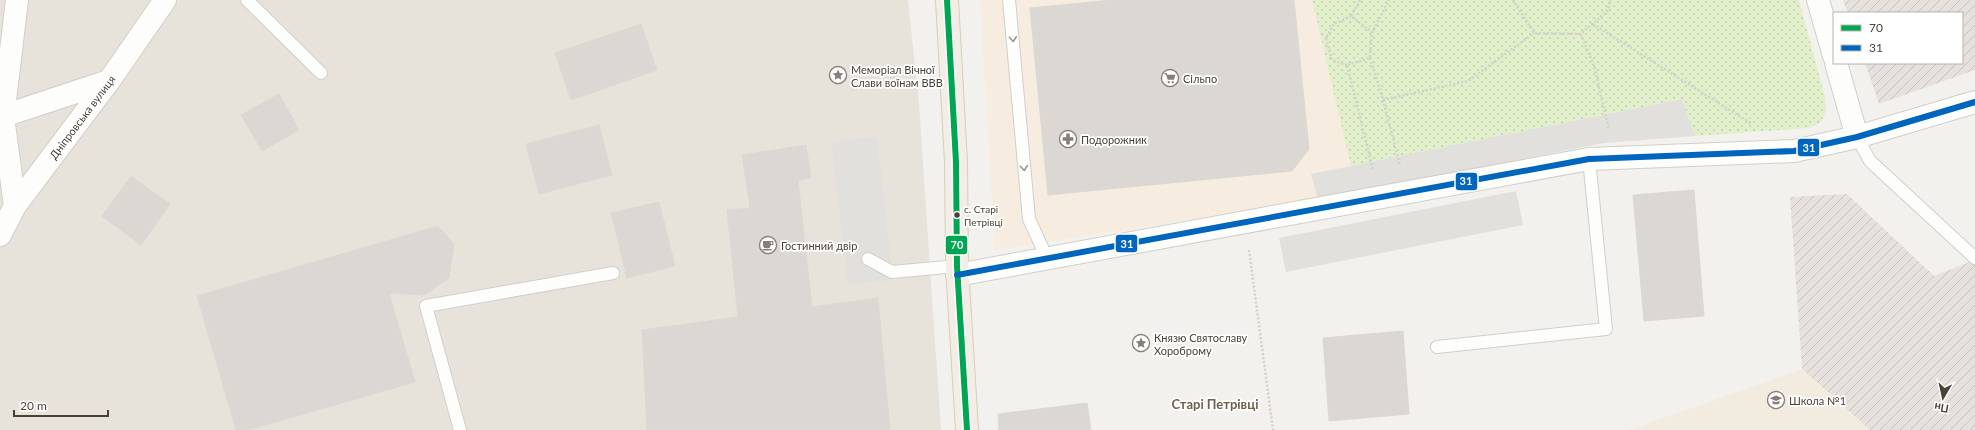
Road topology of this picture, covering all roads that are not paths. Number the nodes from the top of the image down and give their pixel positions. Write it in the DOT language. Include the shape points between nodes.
graph roads {
  1 [pos="17,0"];
  2 [pos="165,0"];
  3 [pos="247,0"];
  4 [pos="947,0"];
  5 [pos="1009,0"];
  6 [pos="1818,0"];
  7 [pos="1833,52"];
  8 [pos="1836,64"];
  9 [pos="321,73"];
  10 [pos="109,81"];
  11 [pos="1975,102"];
  12 [pos="1,117"];
  13 [pos="1857,137"];
  14 [pos="1589,159"];
  15 [pos="15,206"];
  16 [pos="0,235"];
  17 [pos="1047,258"];
  18 [pos="1975,258"];
  19 [pos="868,259"];
  20 [pos="957,270"];
  21 [pos="613,273"];
  22 [pos="1437,347"];
  23 [pos="460,430"];
  24 [pos="967,430"];
  1 -- 12 [label="street"];
  2 -- 10 [label="street, Дніпровська вулиця"];
  3 -- 9 [label="lane"];
  4 -- 20 [label="main road" via="956,162"];
  5 -- 17 [label="lane, one-way" via="1029,219"];
  6 -- 7 [label="street"];
  8 -- 13 [label="street"];
  10 -- 12 [label="street"];
  10 -- 15 [label="street, Дніпровська вулиця"];
  11 -- 13 [label="street"];
  12 -- 15 [label="street"];
  13 -- 14 [label="street" via="1794,151"];
  13 -- 18 [label="lane" via="1870,161"];
  14 -- 17 [label="street"];
  14 -- 22 [label="lane" via="1606,329"];
  15 -- 16 [label="street, Дніпровська вулиця"];
  17 -- 20 [label="street"];
  19 -- 20 [label="lane" via="892,272"];
  20 -- 24 [label="main road"];
  21 -- 23 [label="lane" via="426,306"];
}
